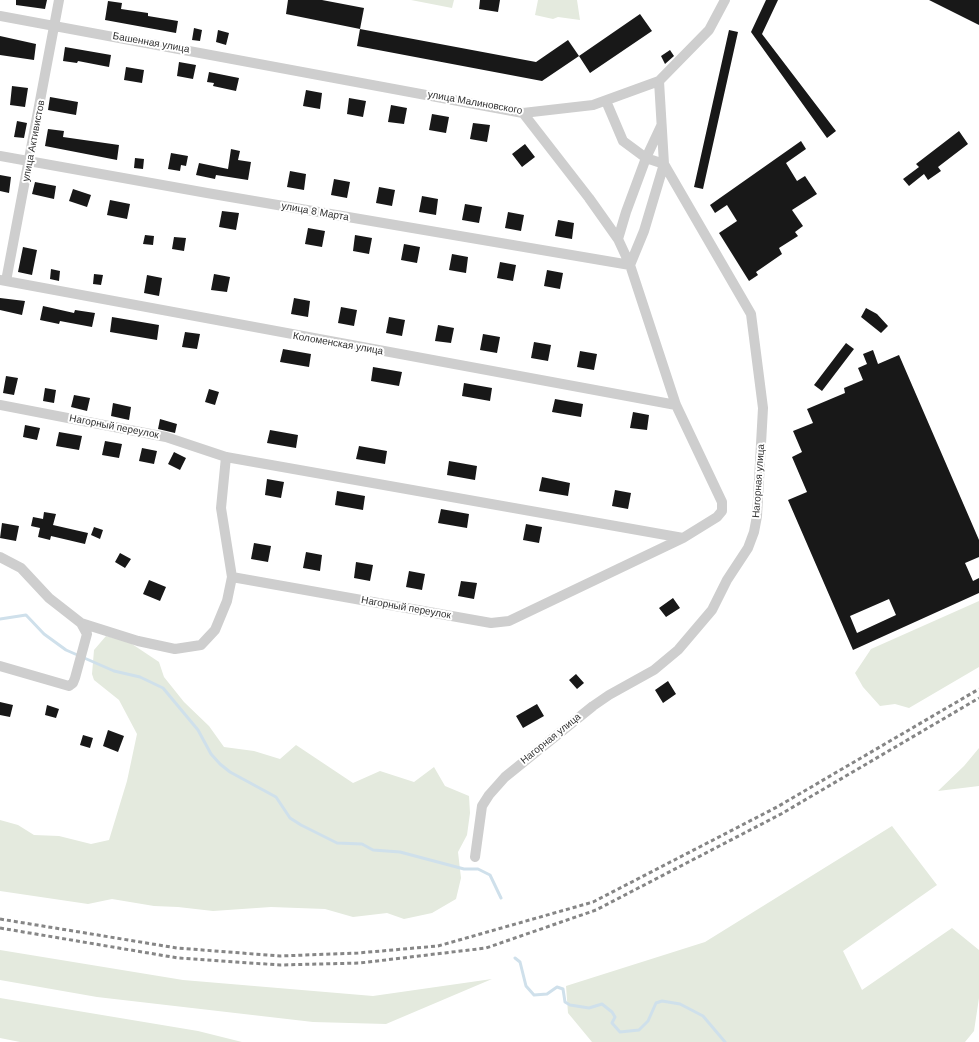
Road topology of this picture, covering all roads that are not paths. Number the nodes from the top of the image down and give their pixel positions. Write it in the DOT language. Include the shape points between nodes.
graph roads {
  1 [pos="59,0"];
  2 [pos="725,0"];
  3 [pos="0,16"];
  4 [pos="55,26"];
  5 [pos="303,71"];
  6 [pos="659,81"];
  7 [pos="606,101"];
  8 [pos="523,113"];
  9 [pos="662,124"];
  10 [pos="0,156"];
  11 [pos="646,158"];
  12 [pos="30,162"];
  13 [pos="664,164"];
  14 [pos="618,240"];
  15 [pos="630,265"];
  16 [pos="3,280"];
  17 [pos="0,405"];
  18 [pos="676,405"];
  19 [pos="226,457"];
  20 [pos="683,538"];
  21 [pos="0,557"];
  22 [pos="232,577"];
  23 [pos="81,623"];
  24 [pos="0,666"];
  25 [pos="475,857"];
  1 -- 4 [label="street, улица Активистов"];
  2 -- 6 [label="street, улица Малиновского" via="709,30"];
  3 -- 4 [label="street, Башенная улица"];
  4 -- 5 [label="street, Башенная улица"];
  4 -- 12 [label="street, улица Активистов"];
  5 -- 8 [label="street, улица Малиновского"];
  6 -- 7 [label="street, улица Малиновского"];
  6 -- 9 [label="street, Нагорная улица"];
  7 -- 8 [label="street, улица Малиновского" via="594,106"];
  7 -- 11 [label="street" via="623,141"];
  8 -- 14 [label="street"];
  9 -- 11 [label="street"];
  9 -- 13 [label="street, Нагорная улица"];
  10 -- 12 [label="street, улица 8 Марта"];
  11 -- 13 [label="street"];
  11 -- 14 [label="street"];
  12 -- 15 [label="street, улица 8 Марта"];
  12 -- 16 [label="street, улица Активистов"];
  13 -- 15 [label="street" via="650,214"];
  13 -- 25 [label="street, Нагорная улица" via="751,314 763,408 758,516 754,532 748,548 727,580 712,610 678,650 654,670 593,706 505,777 489,795 482,806"];
  14 -- 15 [label="street"];
  15 -- 18 [label="street"];
  16 -- 18 [label="street, Коломенская улица"];
  17 -- 19 [label="street, Нагорный переулок" via="166,437"];
  18 -- 20 [label="street, Нагорный переулок" via="722,502 722,511 717,518"];
  19 -- 20 [label="street, Нагорный переулок"];
  19 -- 22 [label="street" via="221,508"];
  20 -- 22 [label="street, Нагорный переулок" via="500,623"];
  21 -- 23 [label="street" via="21,568 49,598"];
  22 -- 23 [label="street" via="227,601 215,630 202,645 175,649 138,641"];
  23 -- 24 [label="street" via="87,634 75,678 69,686"];
}
